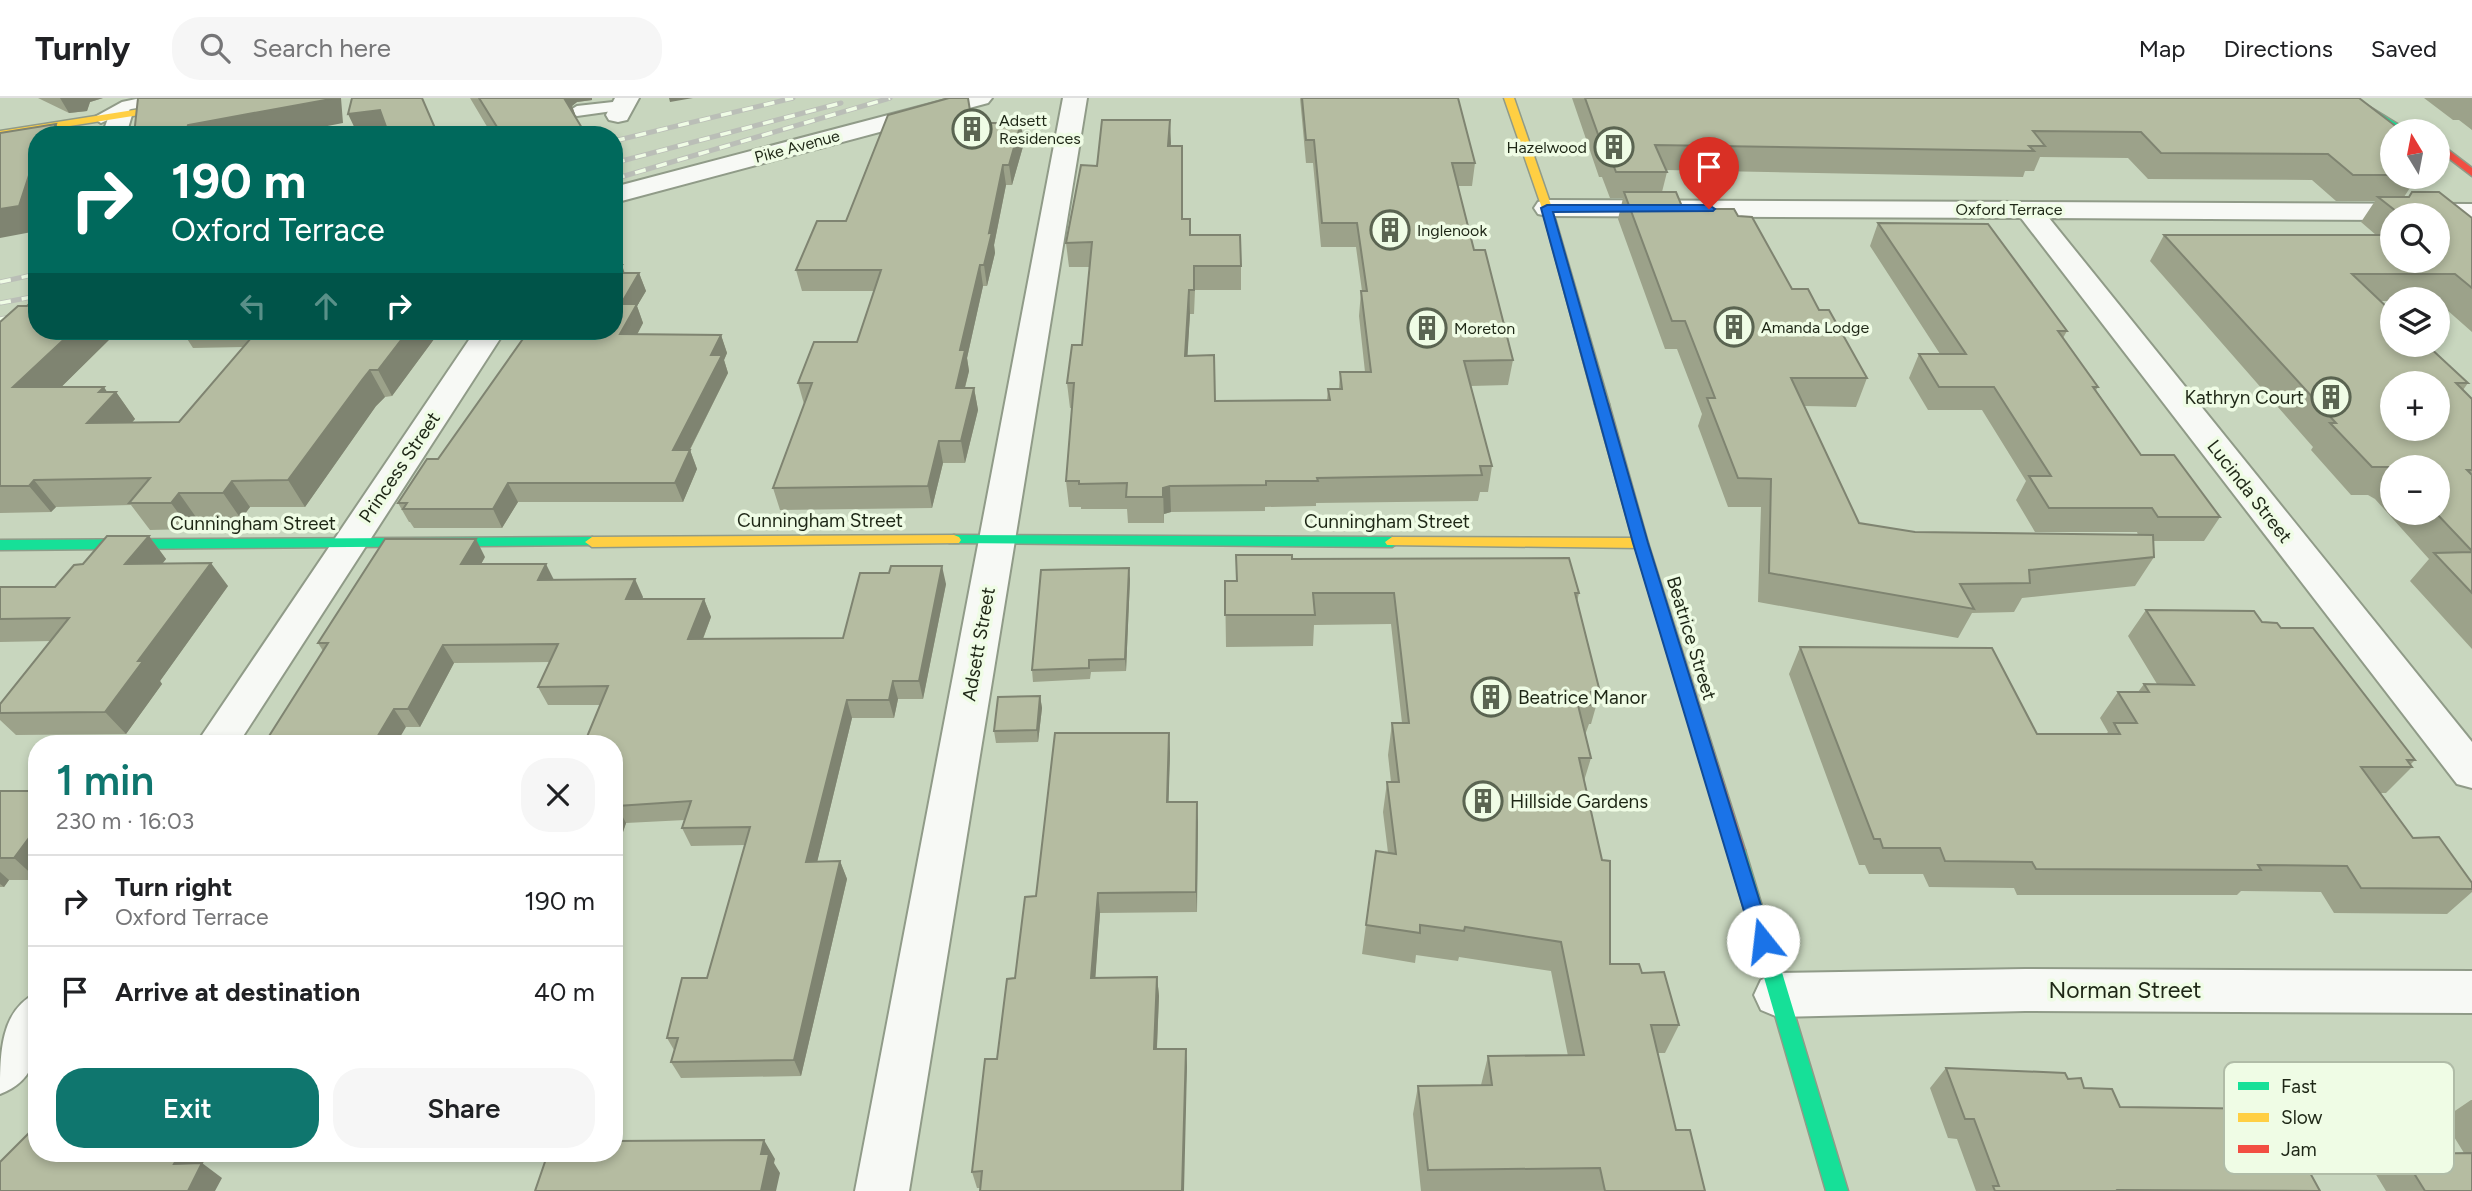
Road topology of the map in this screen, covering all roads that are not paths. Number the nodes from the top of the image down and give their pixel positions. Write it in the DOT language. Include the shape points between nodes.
graph roads {
  1 [pos="168,98"];
  2 [pos="228,98"];
  3 [pos="980,98"];
  4 [pos="1075,98"];
  5 [pos="1509,98"];
  6 [pos="2348,98"];
  7 [pos="2367,98"];
  8 [pos="622,106"];
  9 [pos="577,111"];
  10 [pos="2384,119"];
  11 [pos="2404,119"];
  12 [pos="111,123"];
  13 [pos="81,126"];
  14 [pos="28,131"];
  15 [pos="0,134"];
  16 [pos="2450,155"];
  17 [pos="2450,172"];
  18 [pos="2472,173"];
  19 [pos="2472,188"];
  20 [pos="623,193"];
  21 [pos="1547,208"];
  22 [pos="2028,209"];
  23 [pos="2472,212"];
  24 [pos="484,340"];
  25 [pos="996,540"];
  26 [pos="1641,543"];
  27 [pos="348,544"];
  28 [pos="0,545"];
  29 [pos="222,735"];
  30 [pos="2472,772"];
  31 [pos="2472,992"];
  32 [pos="1778,995"];
  33 [pos="28,1029"];
  34 [pos="0,1071"];
  35 [pos="882,1191"];
  36 [pos="1837,1191"];
  1 -- 12 [label="lane" via="127,105"];
  2 -- 12 [label="main road"];
  3 -- 20 [label="street, Pike Avenue"];
  4 -- 25 [label="street, Adsett Street"];
  5 -- 21 [label="main road, Beatrice Street"];
  6 -- 10 [label="main road"];
  7 -- 11 [label="main road"];
  8 -- 9 [label="lane"];
  12 -- 13 [label="main road"];
  14 -- 15 [label="main road"];
  16 -- 18 [label="main road"];
  17 -- 19 [label="main road"];
  21 -- 22 [label="street, Oxford Terrace"];
  21 -- 26 [label="main road, Beatrice Street"];
  22 -- 23 [label="street, Oxford Terrace"];
  22 -- 30 [label="street, Lucinda Street"];
  24 -- 27 [label="street, Princess Street"];
  25 -- 26 [label="main road, Cunningham Street"];
  25 -- 27 [label="main road, Cunningham Street"];
  25 -- 35 [label="street, Adsett Street"];
  26 -- 32 [label="main road, Beatrice Street"];
  27 -- 28 [label="main road, Cunningham Street"];
  27 -- 29 [label="street, Princess Street"];
  31 -- 32 [label="street, Norman Street" via="2025,990"];
  32 -- 36 [label="main road, Beatrice Street"];
  33 -- 34 [label="street"];
}
